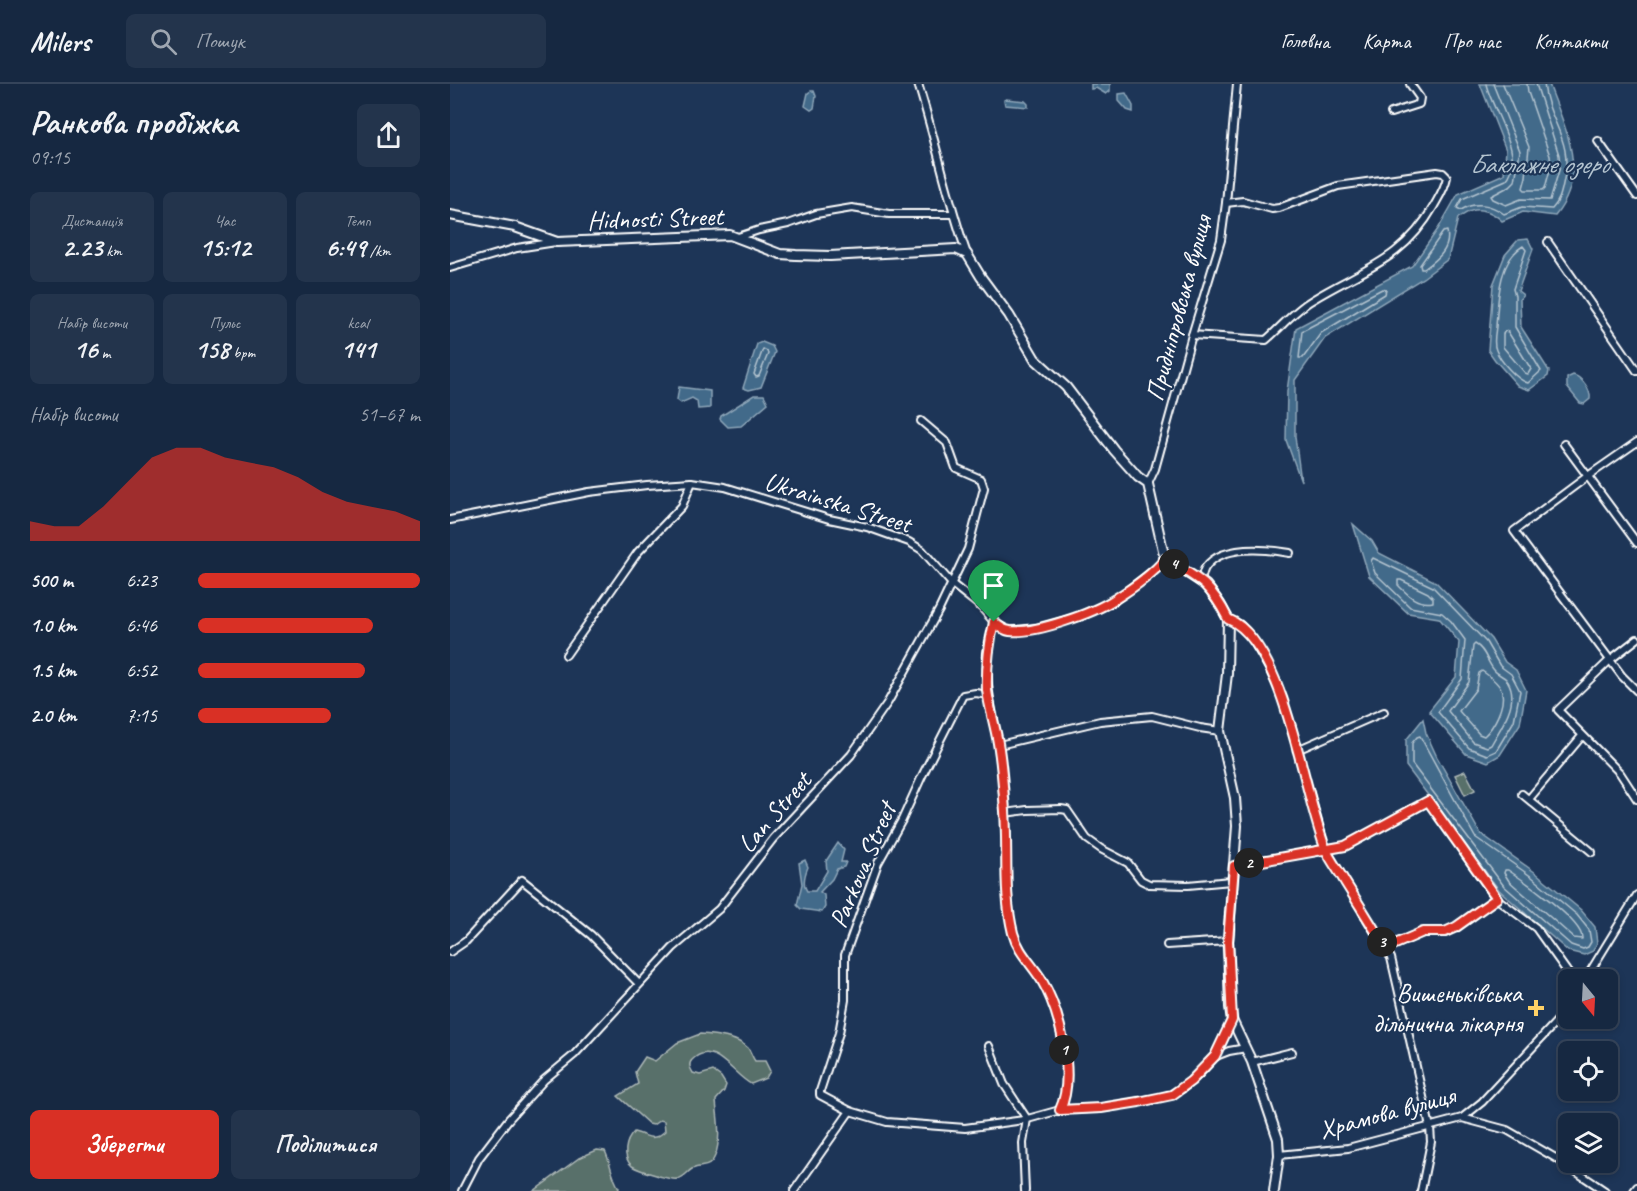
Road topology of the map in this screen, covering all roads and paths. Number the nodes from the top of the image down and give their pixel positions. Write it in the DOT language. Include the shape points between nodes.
graph roads {
  1 [pos="918,84"];
  2 [pos="1238,84"];
  3 [pos="1410,84"];
  4 [pos="1391,113"];
  5 [pos="1598,141"];
  6 [pos="1637,196"];
  7 [pos="1226,203"];
  8 [pos="953,214"];
  9 [pos="450,215"];
  10 [pos="738,237"];
  11 [pos="557,242"];
  12 [pos="1548,242"];
  13 [pos="967,254"];
  14 [pos="450,268"];
  15 [pos="1192,335"];
  16 [pos="1637,371"];
  17 [pos="921,421"];
  18 [pos="1637,442"];
  19 [pos="1564,444"];
  20 [pos="1588,476"];
  21 [pos="692,482"];
  22 [pos="1148,484"];
  23 [pos="450,520"];
  24 [pos="1637,543"];
  25 [pos="1290,553"];
  26 [pos="1165,559"];
  27 [pos="1201,581"];
  28 [pos="952,584"];
  29 [pos="1228,619"];
  30 [pos="994,622"];
  31 [pos="1637,639"];
  32 [pos="566,655"];
  33 [pos="1610,660"];
  34 [pos="1637,691"];
  35 [pos="988,695"];
  36 [pos="1384,712"];
  37 [pos="1220,731"];
  38 [pos="1582,736"];
  39 [pos="999,745"];
  40 [pos="1297,750"];
  41 [pos="1522,794"];
  42 [pos="1529,799"];
  43 [pos="1637,799"];
  44 [pos="1005,813"];
  45 [pos="1326,850"];
  46 [pos="1592,852"];
  47 [pos="1234,866"];
  48 [pos="1231,881"];
  49 [pos="1637,895"];
  50 [pos="1497,898"];
  51 [pos="1228,941"];
  52 [pos="1167,945"];
  53 [pos="1386,948"];
  54 [pos="450,952"];
  55 [pos="1565,969"];
  56 [pos="1592,969"];
  57 [pos="639,984"];
  58 [pos="1232,1020"];
  59 [pos="1558,1020"];
  60 [pos="989,1046"];
  61 [pos="1246,1048"];
  62 [pos="1292,1052"];
  63 [pos="1215,1056"];
  64 [pos="1252,1062"];
  65 [pos="1060,1110"];
  66 [pos="850,1111"];
  67 [pos="1462,1118"];
  68 [pos="1027,1119"];
  69 [pos="1430,1127"];
  70 [pos="1279,1155"];
  71 [pos="462,1191"];
  72 [pos="794,1191"];
  73 [pos="1025,1191"];
  74 [pos="1274,1191"];
  75 [pos="1421,1191"];
  76 [pos="1605,1191"];
  1 -- 8 [label="street"];
  2 -- 7 [label="street, Придніпровська вулиця"];
  3 -- 4 [label="street" via="1419,105"];
  5 -- 6 [label="street"];
  7 -- 15 [label="street, Придніпровська вулиця" via="1221,240"];
  7 -- 15 [label="street" via="1243,201 1272,209 1338,186 1437,172 1447,177 1426,220 1400,250 1310,301 1266,340"];
  8 -- 10 [label="street" via="889,214 852,208 816,214"];
  8 -- 13 [label="street"];
  9 -- 11 [label="street, Hidnosti Street" via="515,227"];
  10 -- 11 [label="street, Hidnosti Street"];
  10 -- 13 [label="street, Hidnosti Street" via="780,254 830,256 956,249"];
  11 -- 14 [label="street" via="517,248"];
  12 -- 16 [label="street"];
  13 -- 22 [label="street" via="1035,359 1066,387 1114,450"];
  15 -- 22 [label="street, Придніпровська вулиця"];
  17 -- 28 [label="street, Lan Street" via="947,443 956,468 981,479 984,488 968,549"];
  18 -- 20 [label="street"];
  19 -- 20 [label="street"];
  20 -- 24 [label="street"];
  20 -- 33 [label="street" via="1514,531"];
  21 -- 23 [label="street, Ukrainska Street" via="589,492"];
  21 -- 28 [label="street, Ukrainska Street" via="725,487 909,542 922,550"];
  21 -- 32 [label="street" via="682,506 638,552"];
  22 -- 26 [label="street"];
  25 -- 27 [label="street" via="1254,549 1233,552 1216,558 1205,568"];
  26 -- 27 [label="street"];
  26 -- 30 [label="street, Ukrainska Street" via="1114,600 1080,616 1008,631"];
  27 -- 29 [label="street" via="1214,594"];
  28 -- 30 [label="street, Ukrainska Street"];
  28 -- 57 [label="street, Lan Street" via="888,702 851,755 773,839 719,909 673,948"];
  29 -- 37 [label="street"];
  29 -- 40 [label="street" via="1251,637 1269,668"];
  30 -- 35 [label="street" via="987,652"];
  31 -- 33 [label="street"];
  33 -- 34 [label="street"];
  33 -- 38 [label="street" via="1558,710"];
  35 -- 39 [label="street"];
  35 -- 66 [label="street, Parkova Street" via="963,695 878,863 845,955 845,1000 820,1095"];
  36 -- 40 [label="street"];
  37 -- 39 [label="street" via="1152,716 1100,721"];
  37 -- 47 [label="street" via="1235,798"];
  38 -- 42 [label="street"];
  38 -- 43 [label="street" via="1620,773"];
  39 -- 44 [label="street"];
  40 -- 45 [label="street"];
  41 -- 42 [label="street"];
  42 -- 46 [label="street"];
  44 -- 48 [label="street" via="1067,810 1087,839 1128,863 1149,884"];
  44 -- 65 [label="street" via="1012,932 1047,991 1061,1036 1067,1080"];
  45 -- 47 [label="street"];
  45 -- 50 [label="street" via="1345,846 1428,801"];
  45 -- 53 [label="street"];
  47 -- 48 [label="street"];
  48 -- 51 [label="street"];
  49 -- 56 [label="street"];
  50 -- 53 [label="street" via="1445,932 1423,932"];
  50 -- 55 [label="street" via="1536,928"];
  51 -- 52 [label="street"];
  51 -- 58 [label="street"];
  53 -- 69 [label="street"];
  54 -- 57 [label="street" via="466,941 522,880 591,935"];
  57 -- 71 [label="street, Lan Street" via="508,1120 479,1158"];
  58 -- 61 [label="street"];
  58 -- 63 [label="street"];
  59 -- 67 [label="street, Храмова вулиця" via="1482,1102"];
  60 -- 68 [label="street" via="1004,1084"];
  61 -- 63 [label="street"];
  61 -- 64 [label="street"];
  62 -- 64 [label="street"];
  63 -- 65 [label="street" via="1172,1095 1130,1104"];
  64 -- 70 [label="street" via="1275,1126"];
  65 -- 68 [label="street"];
  66 -- 68 [label="street" via="887,1122 965,1128"];
  66 -- 72 [label="street"];
  67 -- 69 [label="street, Храмова вулиця"];
  67 -- 76 [label="street" via="1507,1130"];
  68 -- 73 [label="street" via="1023,1143"];
  69 -- 70 [label="street, Храмова вулиця" via="1348,1148"];
  69 -- 75 [label="street" via="1431,1142"];
  70 -- 74 [label="street"];
}
